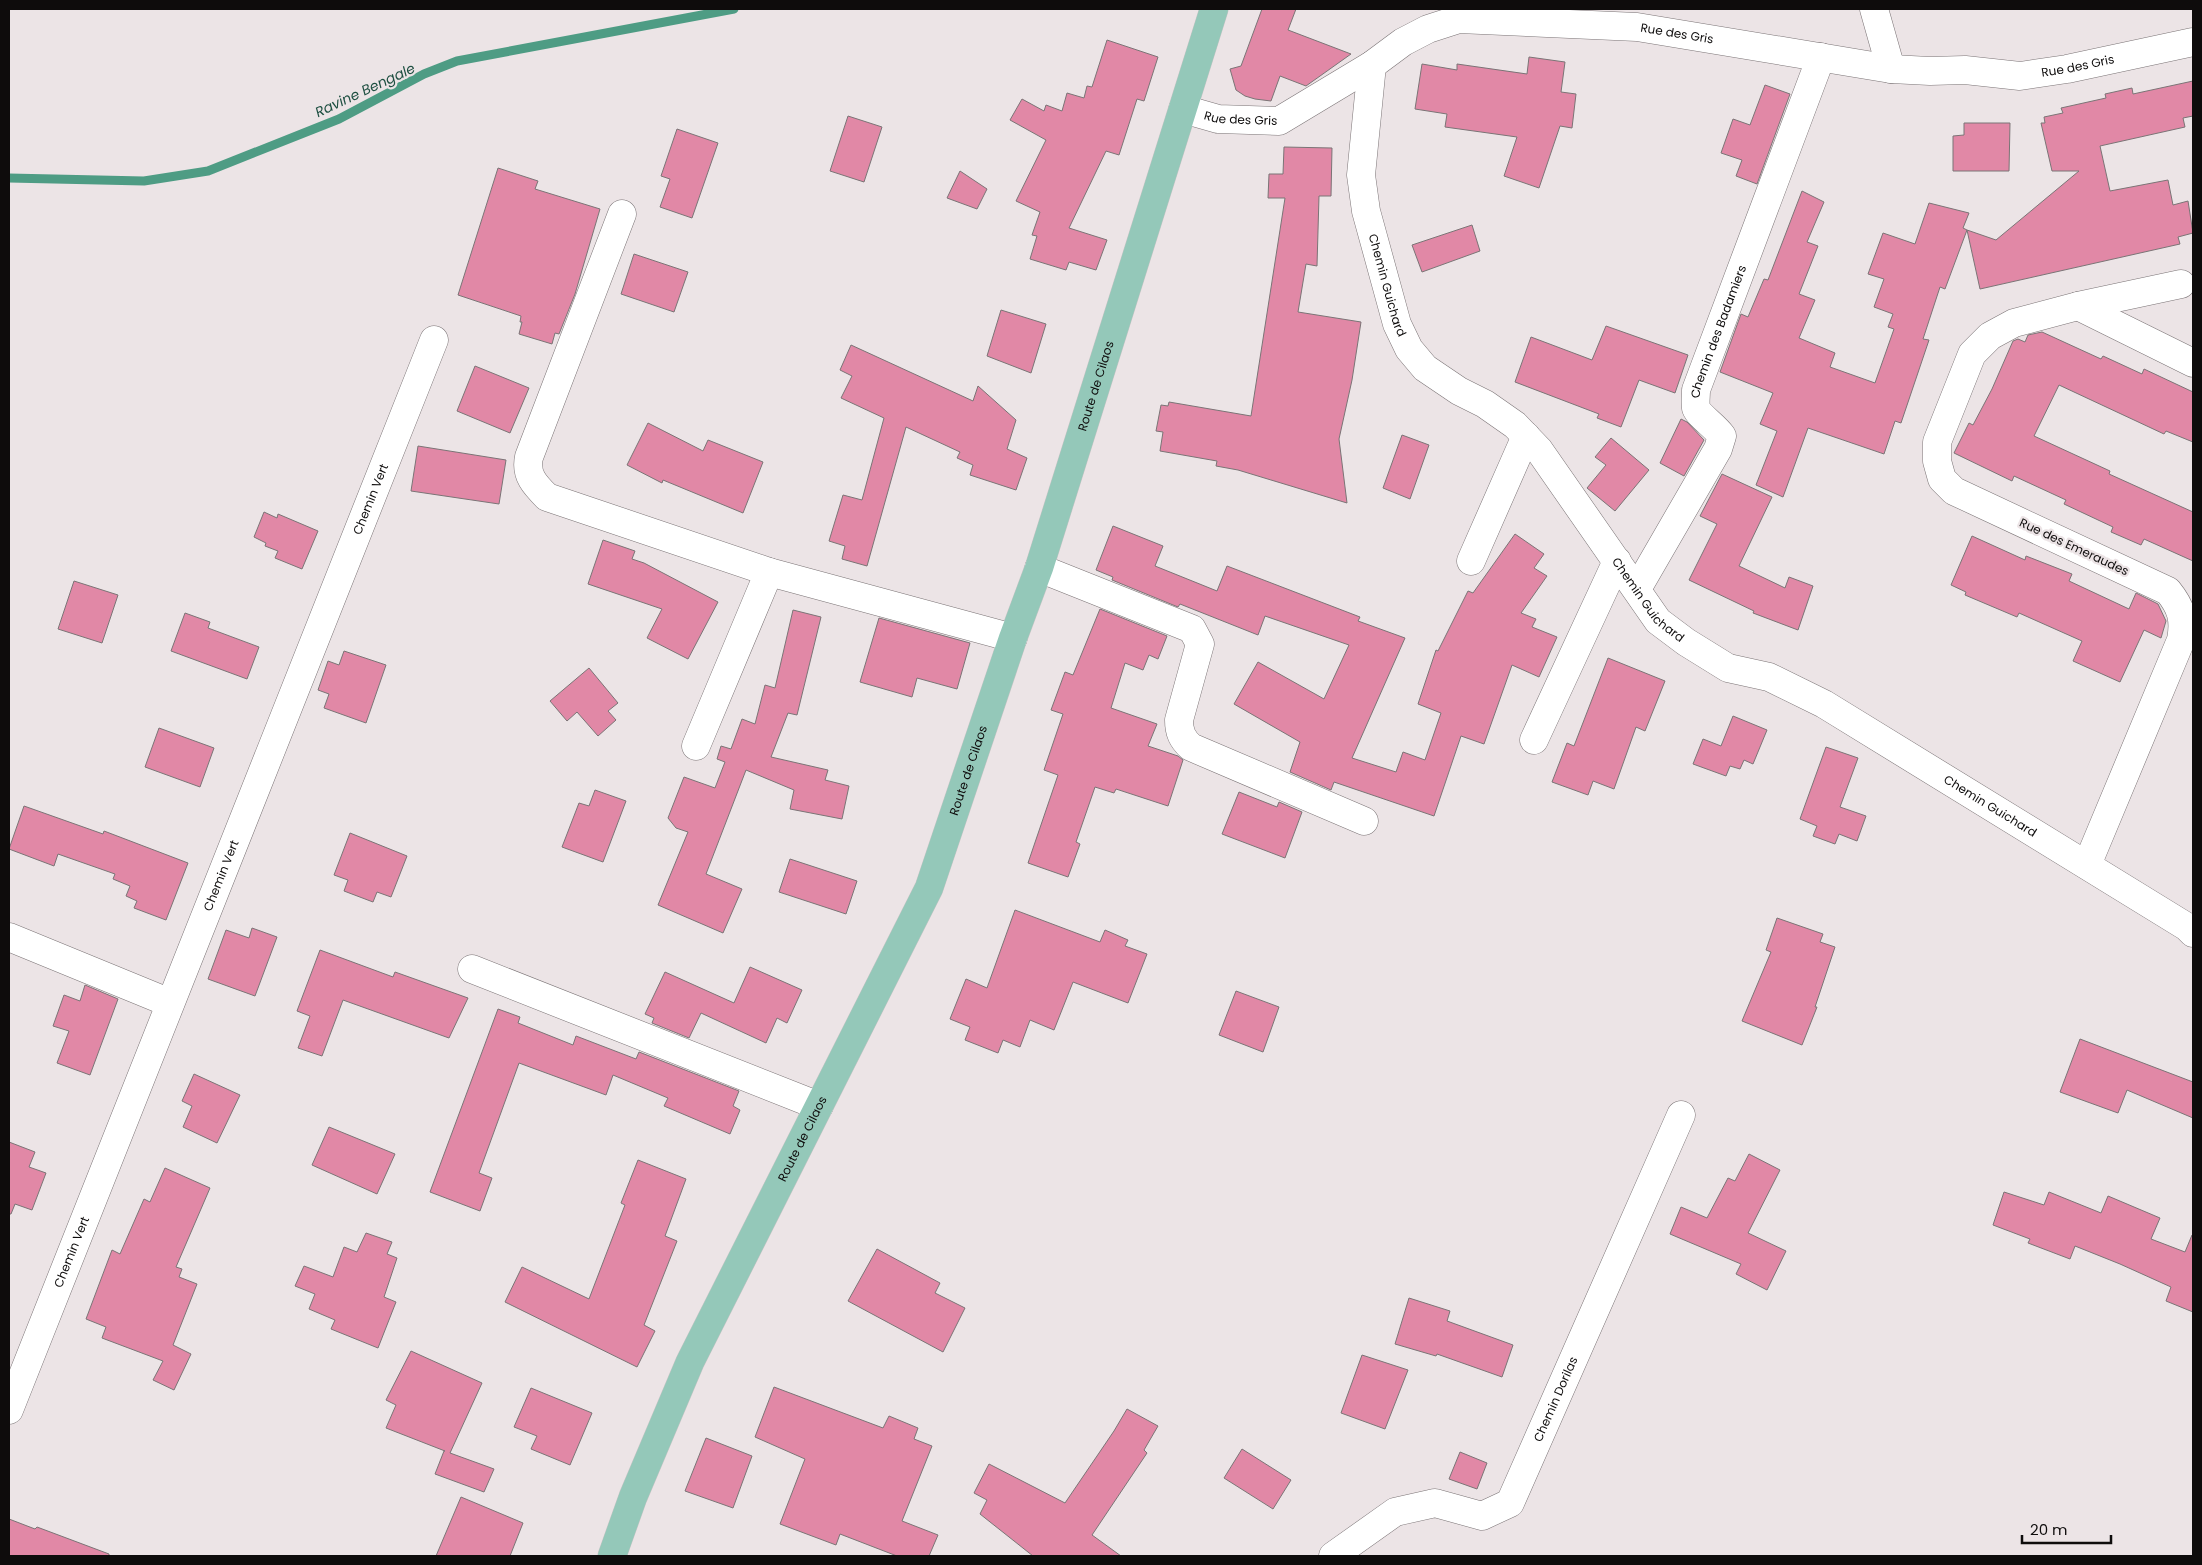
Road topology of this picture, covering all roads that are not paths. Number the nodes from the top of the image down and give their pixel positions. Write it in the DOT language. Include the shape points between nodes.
graph roads {
  1 [pos="1214,9"];
  2 [pos="1874,9"];
  3 [pos="2193,42"];
  4 [pos="1821,57"];
  5 [pos="1372,65"];
  6 [pos="1891,68"];
  7 [pos="1183,109"];
  8 [pos="622,214"];
  9 [pos="2181,284"];
  10 [pos="2078,306"];
  11 [pos="434,340"];
  12 [pos="2193,363"];
  13 [pos="1526,436"];
  14 [pos="1617,560"];
  15 [pos="1471,562"];
  16 [pos="1038,568"];
  17 [pos="769,572"];
  18 [pos="1636,589"];
  19 [pos="1013,638"];
  20 [pos="1534,740"];
  21 [pos="696,746"];
  22 [pos="1364,821"];
  23 [pos="2087,865"];
  24 [pos="2193,932"];
  25 [pos="9,937"];
  26 [pos="472,969"];
  27 [pos="170,1003"];
  28 [pos="819,1106"];
  29 [pos="1681,1115"];
  30 [pos="9,1410"];
  31 [pos="632,1497"];
  32 [pos="601,1556"];
  33 [pos="612,1556"];
  34 [pos="1333,1556"];
  1 -- 7 [label="main road, Route de Cilaos"];
  2 -- 6 [label="street"];
  3 -- 6 [label="street, Rue des Gris" via="2020,76 1965,70"];
  4 -- 5 [label="street, Rue des Gris" via="1638,27 1459,18 1403,42"];
  4 -- 6 [label="street, Rue des Gris"];
  4 -- 18 [label="street, Chemin des Badamiers" via="1696,390 1696,408 1722,436 1718,449"];
  5 -- 7 [label="street, Rue des Gris" via="1279,122 1218,119"];
  5 -- 13 [label="street, Chemin Guichard" via="1361,175 1366,211 1397,324 1409,349 1425,368 1459,392 1484,404"];
  7 -- 16 [label="main road, Route de Cilaos"];
  8 -- 17 [label="street" via="529,457 527,467 532,482 547,497"];
  9 -- 10 [label="street, Rue des Emeraudes"];
  10 -- 12 [label="street"];
  10 -- 23 [label="street, Rue des Emeraudes" via="2014,323 1990,336 1972,354 1937,442 1937,461 1942,479 1954,491 2168,591 2183,616 2181,640"];
  11 -- 27 [label="street, Chemin Vert"];
  13 -- 14 [label="street, Chemin Guichard"];
  13 -- 15 [label="street"];
  14 -- 18 [label="street, Chemin Guichard"];
  14 -- 20 [label="street"];
  16 -- 19 [label="main road, Route de Cilaos"];
  16 -- 22 [label="street" via="1192,629 1200,644 1179,720 1179,730 1192,747"];
  17 -- 19 [label="street"];
  17 -- 21 [label="street"];
  18 -- 23 [label="street, Chemin Guichard" via="1658,621 1728,668 1769,677 1824,704"];
  19 -- 28 [label="main road, Route de Cilaos" via="929,888"];
  23 -- 24 [label="street, Chemin Guichard"];
  25 -- 27 [label="street"];
  26 -- 28 [label="street"];
  27 -- 30 [label="street, Chemin Vert"];
  28 -- 31 [label="main road, Route de Cilaos" via="690,1362"];
  29 -- 34 [label="street, Chemin Dorilas" via="1510,1503 1482,1516 1435,1503 1395,1512"];
  31 -- 32 [label="main road, Route de Cilaos"];
  31 -- 33 [label="main road, Route de Cilaos"];
}
